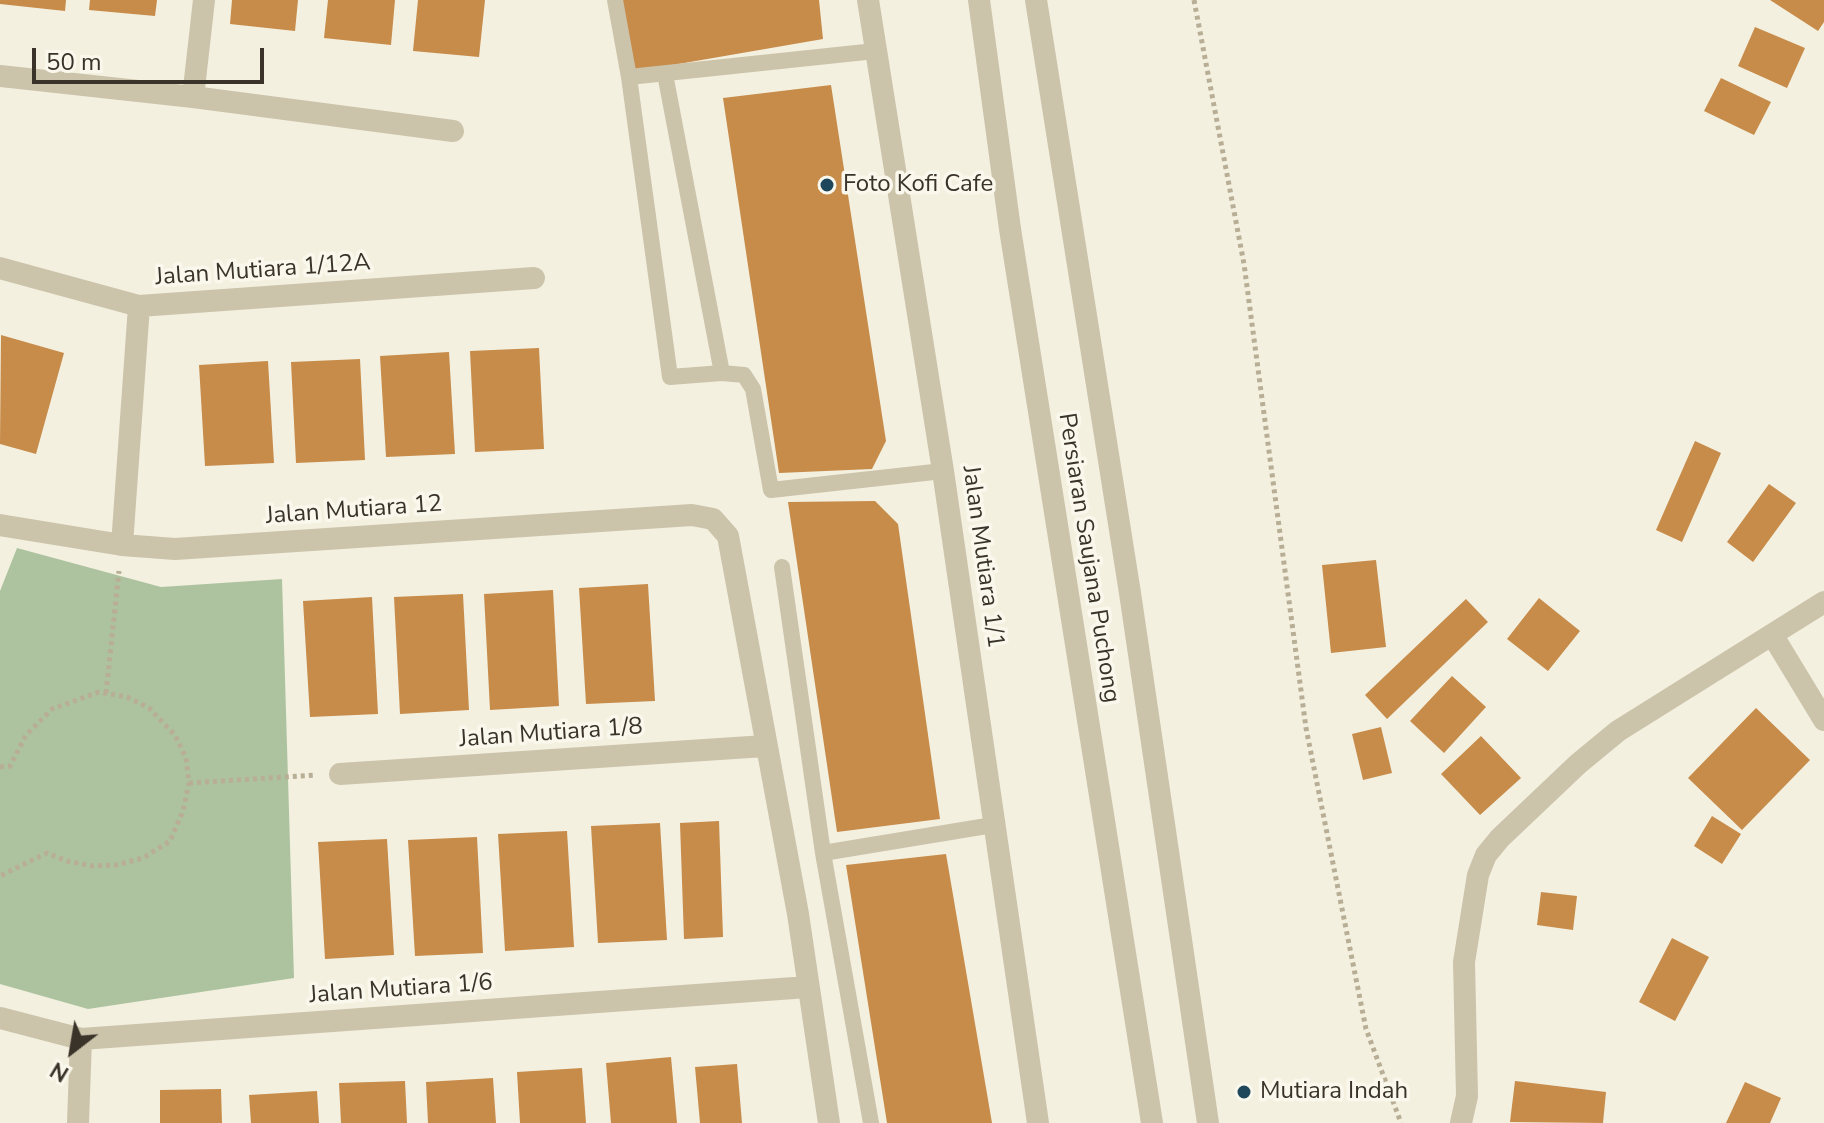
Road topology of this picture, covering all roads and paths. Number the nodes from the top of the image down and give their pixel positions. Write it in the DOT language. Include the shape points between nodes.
graph roads {
  1 [pos="204,0"];
  2 [pos="615,0"];
  3 [pos="868,0"];
  4 [pos="979,0"];
  5 [pos="1036,0"];
  6 [pos="1194,0"];
  7 [pos="875,51"];
  8 [pos="665,74"];
  9 [pos="0,76"];
  10 [pos="629,77"];
  11 [pos="193,97"];
  12 [pos="453,131"];
  13 [pos="0,268"];
  14 [pos="534,278"];
  15 [pos="139,306"];
  16 [pos="722,373"];
  17 [pos="943,471"];
  18 [pos="0,525"];
  19 [pos="122,545"];
  20 [pos="782,567"];
  21 [pos="1824,602"];
  22 [pos="1773,636"];
  23 [pos="106,693"];
  24 [pos="1824,720"];
  25 [pos="765,746"];
  26 [pos="0,767"];
  27 [pos="340,774"];
  28 [pos="189,783"];
  29 [pos="993,825"];
  30 [pos="823,853"];
  31 [pos="0,876"];
  32 [pos="808,987"];
  33 [pos="0,1018"];
  34 [pos="81,1039"];
  35 [pos="78,1123"];
  36 [pos="829,1123"];
  37 [pos="871,1123"];
  38 [pos="1038,1123"];
  39 [pos="1152,1123"];
  40 [pos="1208,1123"];
  41 [pos="1401,1123"];
  42 [pos="1461,1123"];
  1 -- 11 [label="street"];
  2 -- 10 [label="lane"];
  3 -- 7 [label="street, Jalan Mutiara 1/1"];
  4 -- 39 [label="street, Persiaran Saujana Puchong" via="1010,229"];
  5 -- 40 [label="street, Persiaran Saujana Puchong"];
  6 -- 41 [label="path" via="1244,264 1306,728 1366,1029"];
  7 -- 8 [label="lane"];
  7 -- 17 [label="street, Jalan Mutiara 1/1"];
  8 -- 10 [label="lane"];
  8 -- 16 [label="lane"];
  9 -- 11 [label="street"];
  10 -- 16 [label="lane" via="670,377"];
  11 -- 12 [label="street"];
  13 -- 15 [label="street, Jalan Mutiara 1/12A"];
  14 -- 15 [label="street, Jalan Mutiara 1/12A"];
  15 -- 19 [label="street"];
  16 -- 17 [label="lane" via="744,375 753,389 771,490"];
  17 -- 29 [label="street, Jalan Mutiara 1/1"];
  18 -- 19 [label="street, Jalan Mutiara 12"];
  19 -- 23 [label="path"];
  19 -- 25 [label="street, Jalan Mutiara 12" via="175,549 677,515 713,519 728,536"];
  20 -- 30 [label="lane"];
  21 -- 22 [label="street"];
  22 -- 24 [label="street"];
  22 -- 42 [label="street" via="1618,731 1486,855 1464,962 1467,1096"];
  23 -- 26 [label="path" via="52,709 26,735 10,766"];
  23 -- 28 [label="path" via="149,708 175,735 186,758"];
  25 -- 27 [label="street, Jalan Mutiara 1/8"];
  25 -- 32 [label="street"];
  27 -- 28 [label="path"];
  28 -- 31 [label="path" via="170,841 143,858 93,866 47,853"];
  29 -- 30 [label="lane"];
  29 -- 38 [label="street, Jalan Mutiara 1/1"];
  30 -- 37 [label="lane"];
  32 -- 34 [label="street, Jalan Mutiara 1/6"];
  32 -- 36 [label="street"];
  33 -- 34 [label="street, Jalan Mutiara 1/6"];
  34 -- 35 [label="street"];
}
